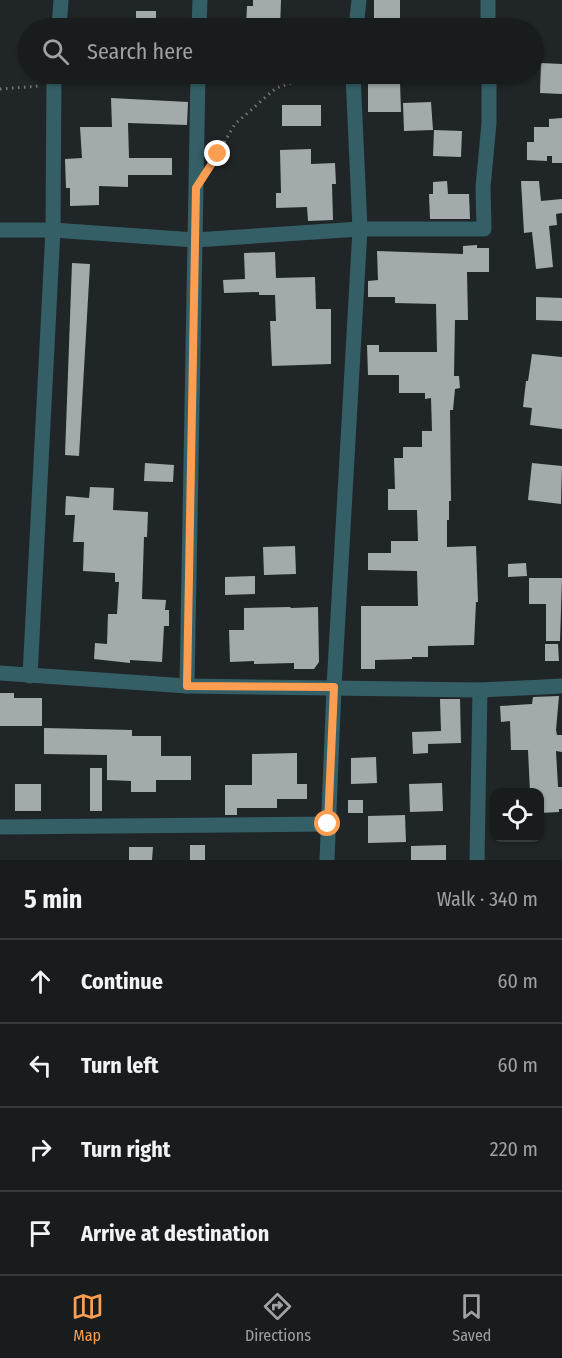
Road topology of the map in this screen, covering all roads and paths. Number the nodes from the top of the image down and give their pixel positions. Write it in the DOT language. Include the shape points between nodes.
graph roads {
  1 [pos="61,0"];
  2 [pos="200,0"];
  3 [pos="358,0"];
  4 [pos="488,0"];
  5 [pos="59,18"];
  6 [pos="199,18"];
  7 [pos="357,18"];
  8 [pos="488,18"];
  9 [pos="26,84"];
  10 [pos="53,84"];
  11 [pos="198,84"];
  12 [pos="288,84"];
  13 [pos="353,84"];
  14 [pos="489,84"];
  15 [pos="0,89"];
  16 [pos="196,188"];
  17 [pos="360,229"];
  18 [pos="0,230"];
  19 [pos="53,230"];
  20 [pos="195,240"];
  21 [pos="0,673"];
  22 [pos="30,676"];
  23 [pos="187,686"];
  24 [pos="562,686"];
  25 [pos="334,687"];
  26 [pos="480,690"];
  27 [pos="328,824"];
  28 [pos="0,827"];
  29 [pos="327,860"];
  30 [pos="477,860"];
  1 -- 5 [label="street"];
  2 -- 6 [label="street"];
  3 -- 7 [label="street"];
  4 -- 8 [label="street"];
  9 -- 15 [label="path"];
  10 -- 19 [label="street"];
  11 -- 16 [label="street"];
  12 -- 16 [label="path" via="276,88 236,124"];
  13 -- 17 [label="street"];
  14 -- 17 [label="street" via="484,229"];
  16 -- 20 [label="street"];
  17 -- 20 [label="street"];
  17 -- 25 [label="street"];
  18 -- 19 [label="street"];
  19 -- 20 [label="street"];
  19 -- 22 [label="street"];
  20 -- 23 [label="street"];
  21 -- 22 [label="street"];
  22 -- 23 [label="street"];
  23 -- 25 [label="street"];
  24 -- 26 [label="street"];
  25 -- 26 [label="street"];
  25 -- 27 [label="street"];
  26 -- 30 [label="street"];
  27 -- 28 [label="street"];
  27 -- 29 [label="street"];
}
